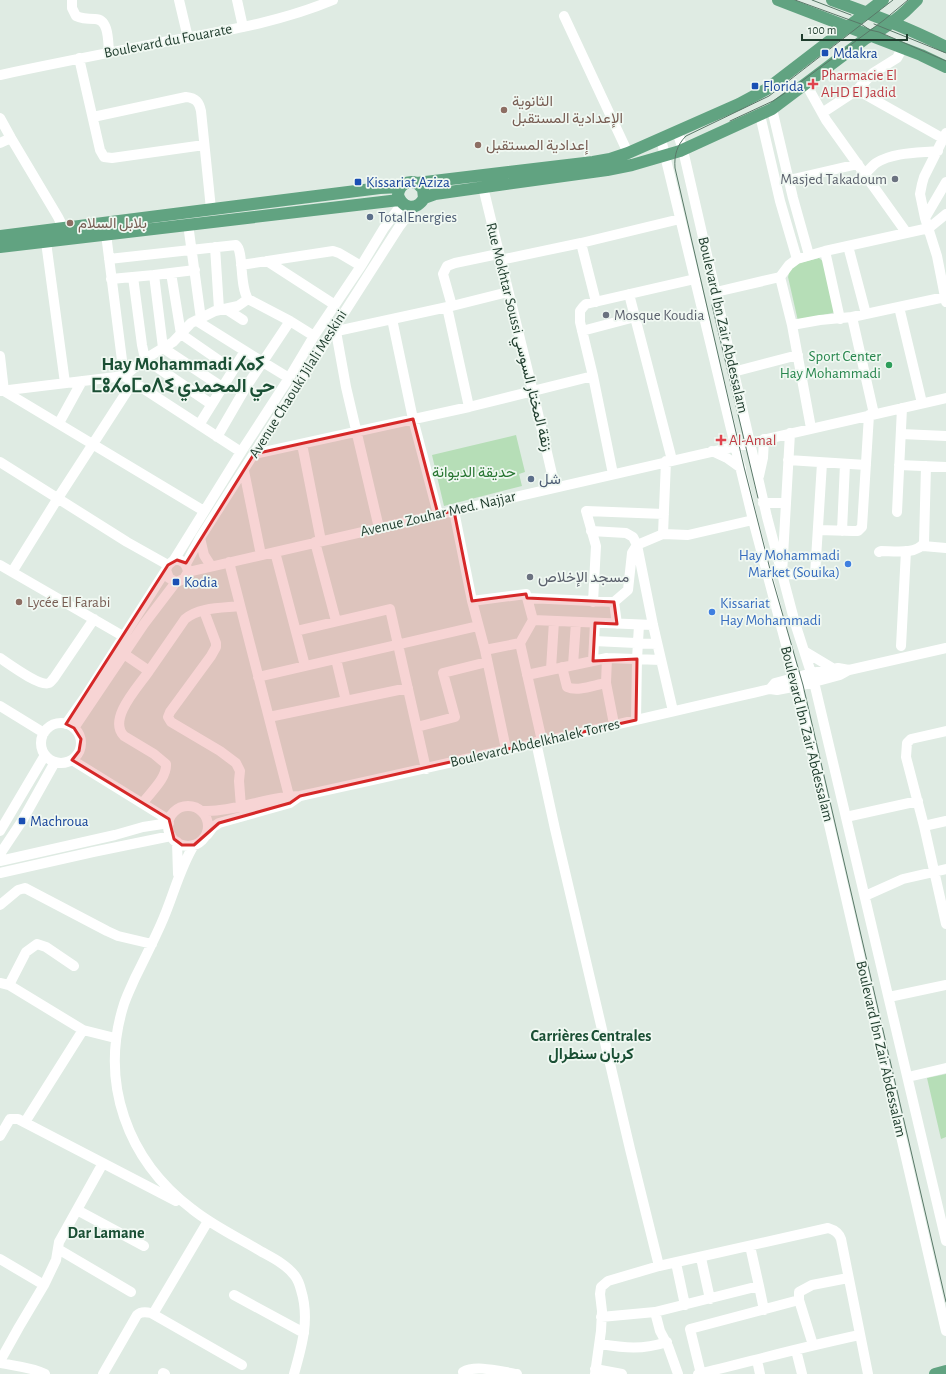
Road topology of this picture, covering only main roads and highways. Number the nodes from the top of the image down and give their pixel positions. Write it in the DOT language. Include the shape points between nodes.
graph roads {
  1 [pos="778,0"];
  2 [pos="832,0"];
  3 [pos="883,0"];
  4 [pos="917,0"];
  5 [pos="866,12"];
  6 [pos="826,18"];
  7 [pos="892,23"];
  8 [pos="847,27"];
  9 [pos="872,36"];
  10 [pos="830,40"];
  11 [pos="946,47"];
  12 [pos="946,67"];
  13 [pos="417,183"];
  14 [pos="401,187"];
  15 [pos="424,198"];
  16 [pos="400,202"];
  17 [pos="0,236"];
  18 [pos="0,247"];
  19 [pos="946,1371"];
  20 [pos="935,1374"];
  1 -- 6 [label="main road"];
  2 -- 5 [label="main road"];
  3 -- 5 [label="main road"];
  4 -- 7 [label="main road"];
  5 -- 7 [label="main road"];
  5 -- 8 [label="main road"];
  6 -- 8 [label="main road"];
  6 -- 10 [label="main road" via="832,31"];
  7 -- 9 [label="main road"];
  7 -- 11 [label="main road"];
  8 -- 9 [label="main road"];
  8 -- 10 [label="main road"];
  9 -- 12 [label="main road"];
  9 -- 15 [label="main road" via="772,109 683,150 607,170 435,194"];
  10 -- 13 [label="main road" via="767,89 677,132 610,159"];
  13 -- 14 [label="main road" via="408,182"];
  13 -- 15 [label="main road" via="423,189"];
  14 -- 16 [label="main road" via="398,196"];
  14 -- 17 [label="main road"];
  15 -- 16 [label="main road" via="414,207 405,206"];
  16 -- 18 [label="main road"];
  19 -- 20 [label="main road"];
}
